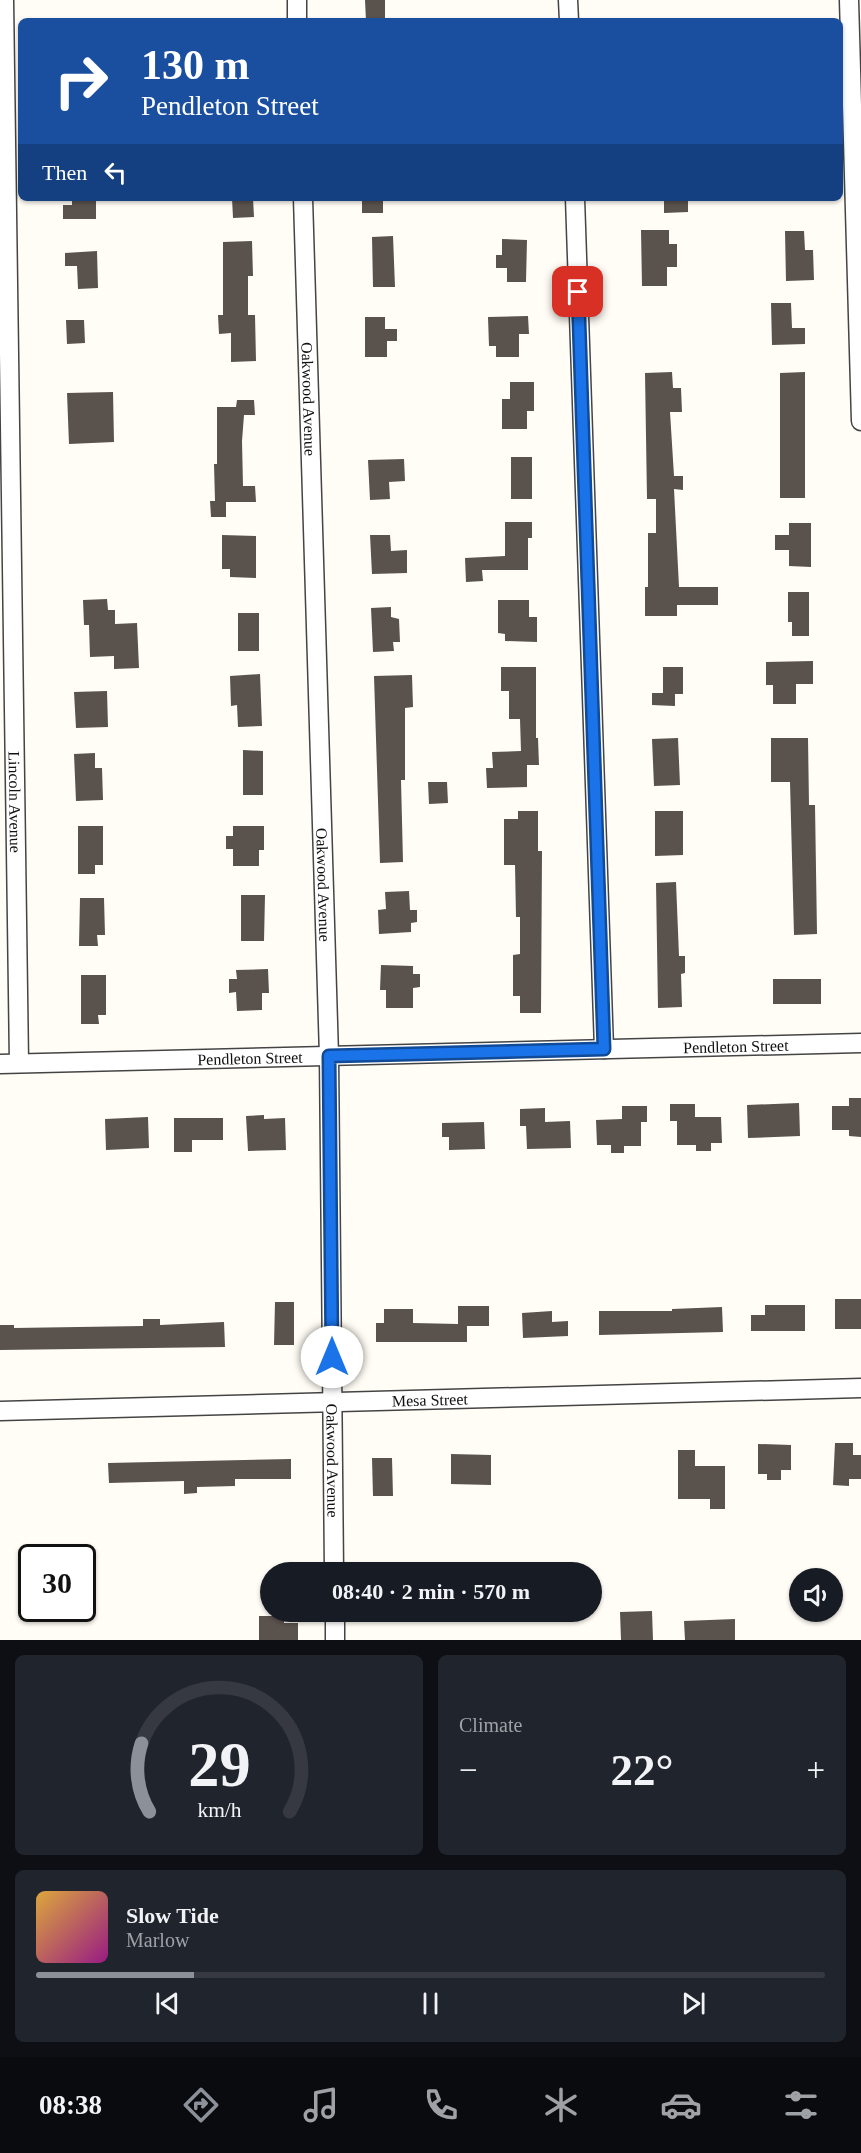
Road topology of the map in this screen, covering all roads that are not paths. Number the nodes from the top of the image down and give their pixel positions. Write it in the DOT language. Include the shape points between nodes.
graph roads {
  1 [pos="4,0"];
  2 [pos="297,0"];
  3 [pos="568,0"];
  4 [pos="849,0"];
  5 [pos="297,18"];
  6 [pos="569,18"];
  7 [pos="303,201"];
  8 [pos="575,201"];
  9 [pos="861,421"];
  10 [pos="861,1043"];
  11 [pos="604,1049"];
  12 [pos="329,1056"];
  13 [pos="0,1064"];
  14 [pos="19,1064"];
  15 [pos="861,1388"];
  16 [pos="332,1404"];
  17 [pos="0,1411"];
  18 [pos="334,1562"];
  19 [pos="335,1622"];
  20 [pos="335,1640"];
  1 -- 14 [label="street, Lincoln Avenue"];
  2 -- 5 [label="street"];
  3 -- 6 [label="street"];
  4 -- 9 [label="street"];
  7 -- 12 [label="street, Oakwood Avenue"];
  8 -- 11 [label="street"];
  10 -- 11 [label="street, Pendleton Street"];
  11 -- 12 [label="street, Pendleton Street"];
  12 -- 14 [label="street, Pendleton Street"];
  12 -- 16 [label="street, Oakwood Avenue"];
  13 -- 14 [label="street, Pendleton Street"];
  15 -- 16 [label="street, Mesa Street"];
  16 -- 17 [label="street, Mesa Street"];
  16 -- 18 [label="street, Oakwood Avenue"];
  19 -- 20 [label="street"];
}
